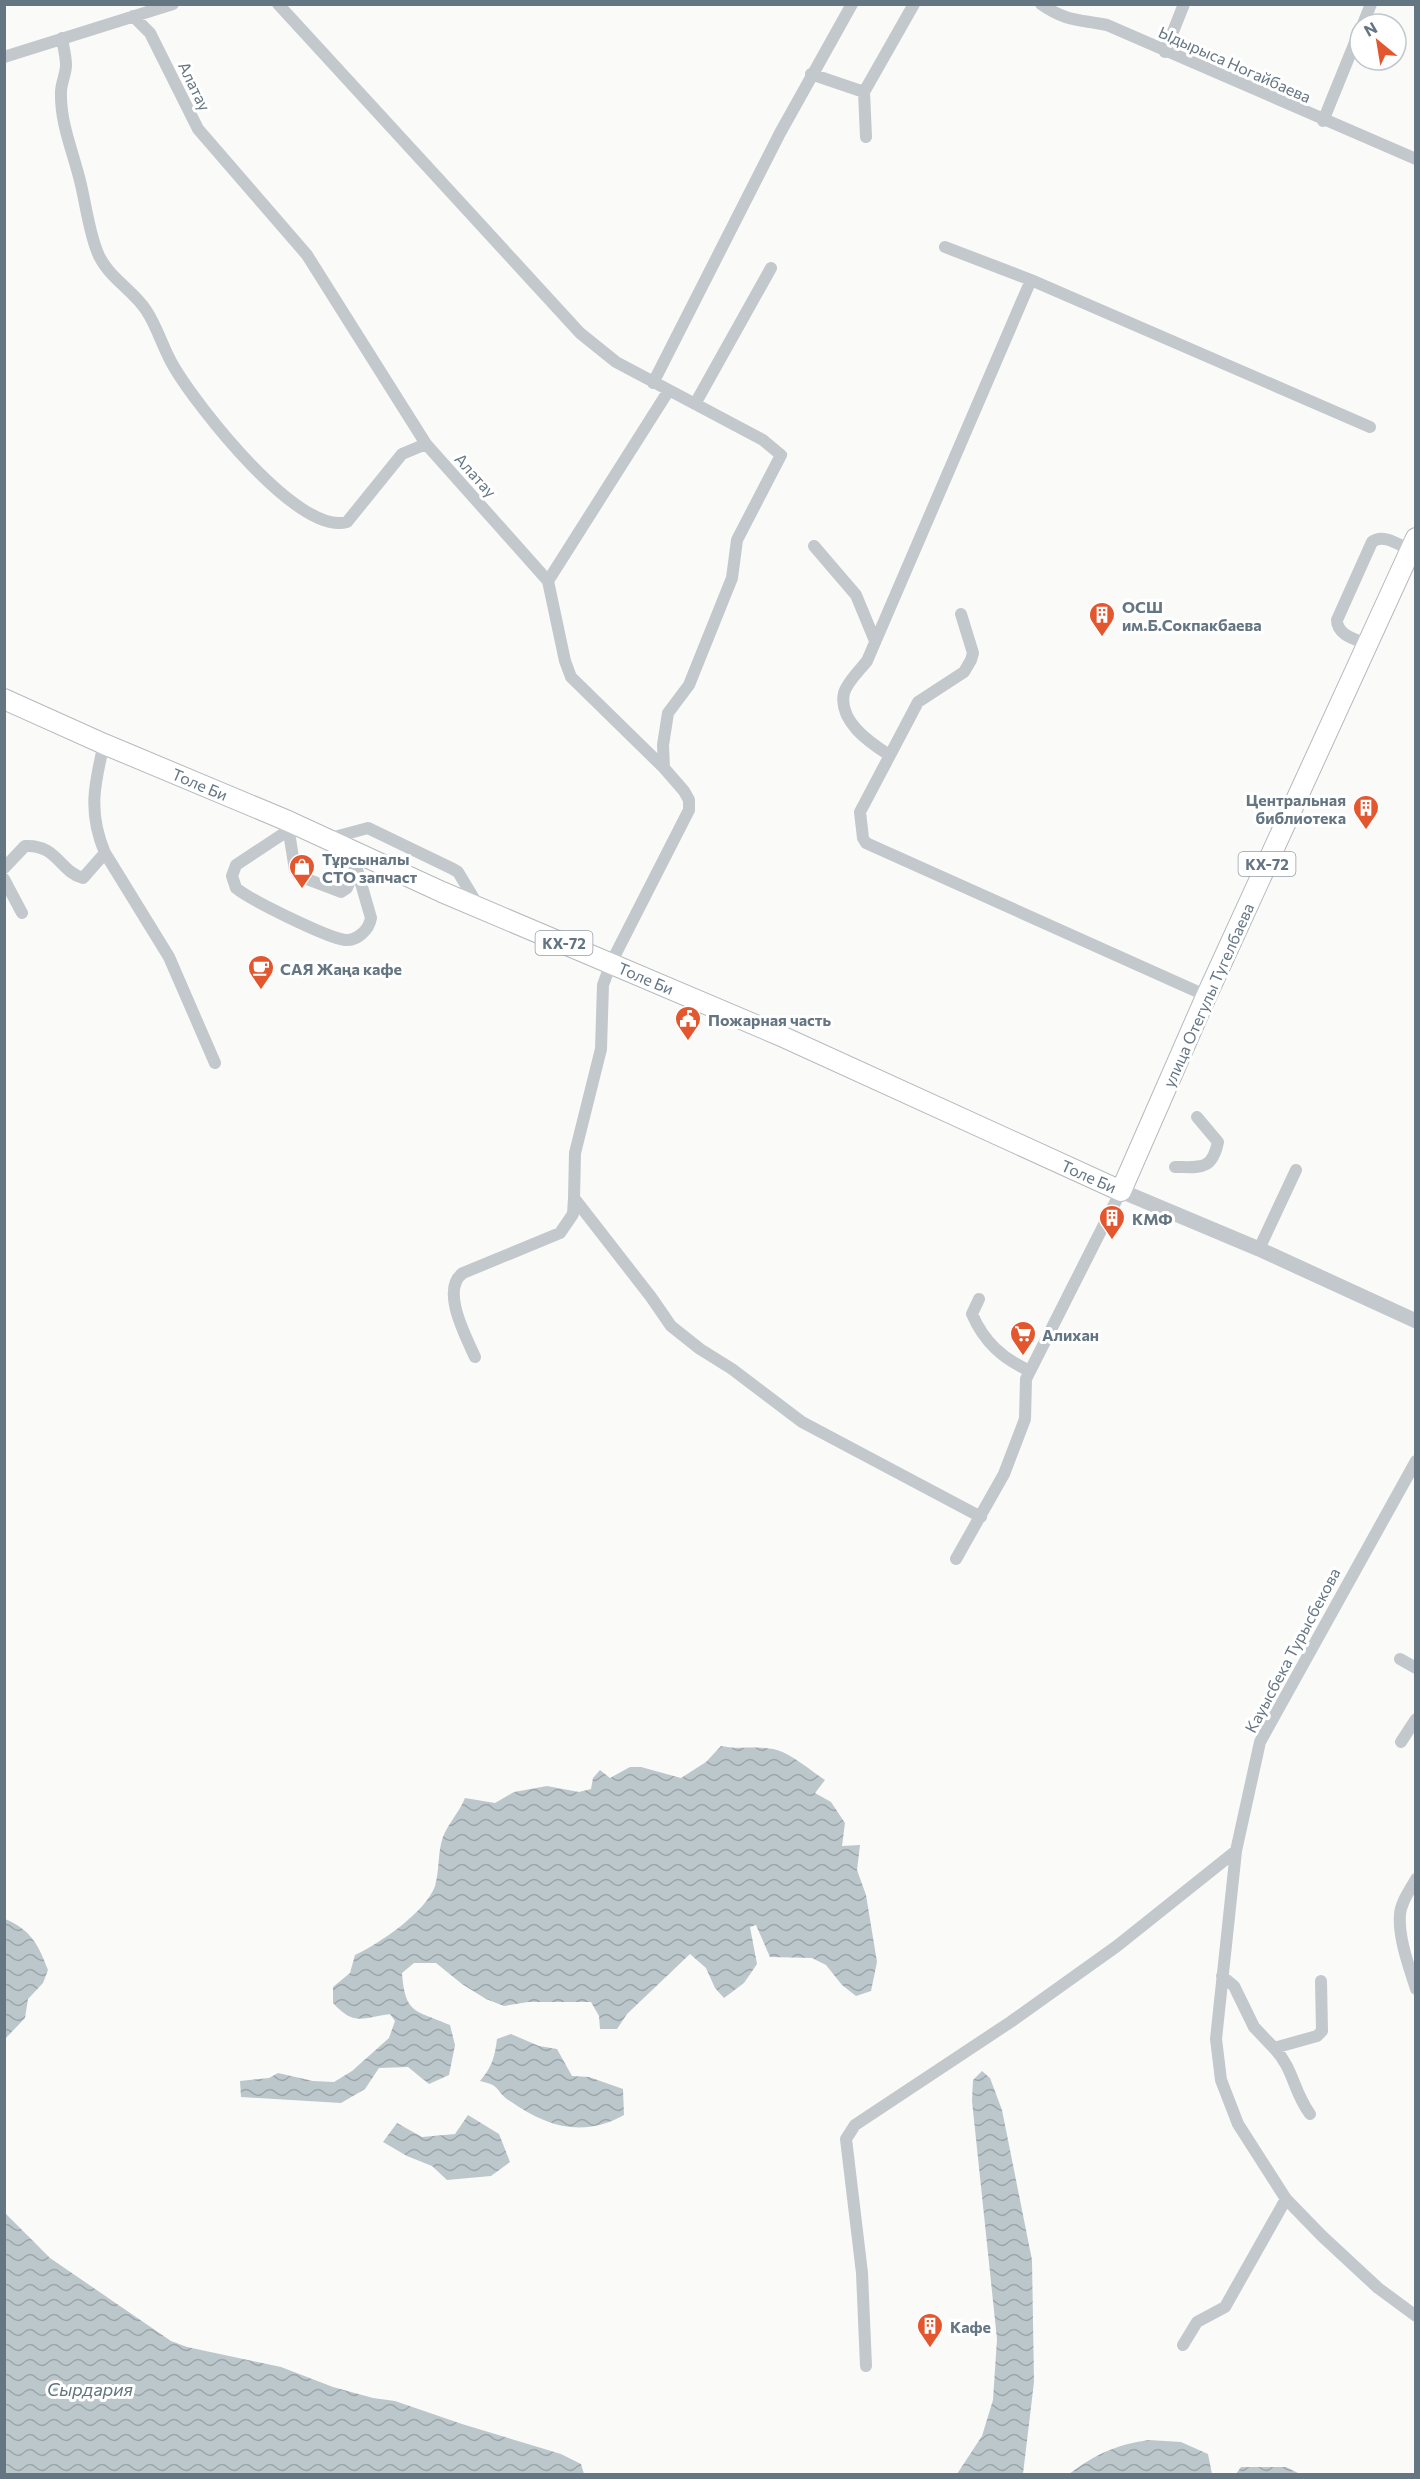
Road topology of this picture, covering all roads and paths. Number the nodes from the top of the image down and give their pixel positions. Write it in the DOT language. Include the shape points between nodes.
graph roads {
  1 [pos="172,4"];
  2 [pos="278,4"];
  3 [pos="852,4"];
  4 [pos="914,4"];
  5 [pos="1041,4"];
  6 [pos="1184,4"];
  7 [pos="133,16"];
  8 [pos="62,38"];
  9 [pos="1166,52"];
  10 [pos="4,57"];
  11 [pos="1348,60"];
  12 [pos="811,74"];
  13 [pos="864,92"];
  14 [pos="1323,121"];
  15 [pos="866,138"];
  16 [pos="1416,159"];
  17 [pos="945,247"];
  18 [pos="771,268"];
  19 [pos="1031,280"];
  20 [pos="653,383"];
  21 [pos="669,390"];
  22 [pos="695,404"];
  23 [pos="1370,427"];
  24 [pos="426,444"];
  25 [pos="1413,544"];
  26 [pos="814,546"];
  27 [pos="548,581"];
  28 [pos="962,614"];
  29 [pos="875,641"];
  30 [pos="1367,644"];
  31 [pos="4,699"];
  32 [pos="104,744"];
  33 [pos="889,754"];
  34 [pos="664,768"];
  35 [pos="289,826"];
  36 [pos="326,840"];
  37 [pos="105,853"];
  38 [pos="358,860"];
  39 [pos="4,868"];
  40 [pos="4,879"];
  41 [pos="479,908"];
  42 [pos="22,913"];
  43 [pos="611,963"];
  44 [pos="1207,996"];
  45 [pos="215,1064"];
  46 [pos="1197,1117"];
  47 [pos="1175,1167"];
  48 [pos="1296,1170"];
  49 [pos="1121,1191"];
  50 [pos="574,1198"];
  51 [pos="1259,1250"];
  52 [pos="979,1299"];
  53 [pos="1416,1321"];
  54 [pos="475,1357"];
  55 [pos="1030,1371"];
  56 [pos="1416,1461"];
  57 [pos="981,1516"];
  58 [pos="956,1558"];
  59 [pos="1400,1659"];
  60 [pos="1416,1668"];
  61 [pos="1416,1719"];
  62 [pos="1401,1742"];
  63 [pos="1236,1851"];
  64 [pos="1416,1880"];
  65 [pos="1416,1927"];
  66 [pos="1402,1929"];
  67 [pos="1222,1976"];
  68 [pos="1321,1981"];
  69 [pos="1416,1989"];
  70 [pos="1274,2048"];
  71 [pos="1310,2114"];
  72 [pos="1286,2199"];
  73 [pos="1416,2316"];
  74 [pos="1184,2345"];
  75 [pos="866,2366"];
  1 -- 7 [label="street"];
  2 -- 20 [label="street" via="580,333 616,362"];
  3 -- 12 [label="street"];
  4 -- 13 [label="street"];
  5 -- 9 [label="street, Ыдырыса Ногайбаева" via="1057,15 1107,25"];
  6 -- 9 [label="street"];
  7 -- 8 [label="street"];
  7 -- 24 [label="street, Алатау" via="150,33 198,129 308,255"];
  8 -- 10 [label="street"];
  8 -- 24 [label="street" via="66,65 61,91 65,130 97,251 110,273 139,298 173,366 216,427 292,502 314,517 340,524 347,522 402,454"];
  9 -- 14 [label="street, Ыдырыса Ногайбаева"];
  11 -- 14 [label="street"];
  12 -- 13 [label="street"];
  12 -- 20 [label="street"];
  13 -- 15 [label="street"];
  14 -- 16 [label="street, Ыдырыса Ногайбаева"];
  17 -- 19 [label="street"];
  18 -- 22 [label="street"];
  19 -- 23 [label="street"];
  19 -- 29 [label="street"];
  20 -- 21 [label="street"];
  21 -- 22 [label="street"];
  21 -- 27 [label="street"];
  22 -- 34 [label="street" via="763,440 781,455 737,540 732,578 689,685 668,712"];
  24 -- 27 [label="street, Алатау"];
  25 -- 30 [label="main road, улица Отегулы Тугелбаева / КХ-72"];
  25 -- 30 [label="street" via="1383,538 1372,542 1337,620 1340,632"];
  26 -- 29 [label="street" via="856,595"];
  27 -- 34 [label="street, Алатау" via="571,677"];
  28 -- 33 [label="street" via="972,653 967,668 918,702"];
  29 -- 33 [label="street" via="867,661 844,692 844,707 866,740"];
  30 -- 44 [label="main road, улица Отегулы Тугелбаева / КХ-72"];
  31 -- 32 [label="main road, Толе Би / КХ-72"];
  32 -- 35 [label="main road, Толе Би / КХ-72"];
  32 -- 37 [label="street" via="94,784 94,807"];
  33 -- 44 [label="street" via="860,812 866,843"];
  34 -- 43 [label="street, Алатау" via="684,791 689,810"];
  35 -- 36 [label="main road, Толе Би / КХ-72"];
  35 -- 38 [label="street" via="299,876 341,892 347,888"];
  35 -- 38 [label="street" via="236,865 232,876 236,888 329,936 350,939 365,931 371,918"];
  36 -- 38 [label="main road, Толе Би / КХ-72"];
  36 -- 41 [label="street" via="368,828 458,872"];
  37 -- 39 [label="street" via="83,878 75,876 54,855 34,846 25,846"];
  37 -- 45 [label="street" via="169,957"];
  38 -- 41 [label="main road, Толе Би / КХ-72"];
  40 -- 42 [label="street"];
  41 -- 43 [label="main road, Толе Би / КХ-72"];
  43 -- 49 [label="main road, Толе Би / КХ-72"];
  43 -- 50 [label="street, Алатау" via="603,984 601,1049 574,1154"];
  44 -- 49 [label="main road, улица Отегулы Тугелбаева / КХ-72"];
  46 -- 47 [label="street" via="1218,1143 1211,1161 1202,1167"];
  48 -- 51 [label="street"];
  49 -- 51 [label="street, Толе Би"];
  49 -- 55 [label="street"];
  50 -- 54 [label="street, Алатау" via="573,1214 560,1233 463,1273 455,1281 454,1302"];
  50 -- 57 [label="street" via="671,1326 700,1349 802,1422"];
  51 -- 53 [label="street, Толе Би"];
  52 -- 55 [label="street" via="972,1314 990,1342 1007,1360"];
  55 -- 57 [label="street" via="1025,1383 1025,1419 1004,1474"];
  56 -- 63 [label="street, Кауысбека Турысбекова" via="1260,1742"];
  57 -- 58 [label="street"];
  59 -- 60 [label="street"];
  61 -- 62 [label="street"];
  63 -- 67 [label="street, Кауысбека Турысбекова"];
  63 -- 75 [label="street" via="1108,1953 855,2125 846,2139 862,2273"];
  64 -- 66 [label="street" via="1400,1914"];
  65 -- 66 [label="street"];
  66 -- 69 [label="street"];
  67 -- 70 [label="street" via="1234,1986 1254,2027"];
  67 -- 72 [label="street, Кауысбека Турысбекова" via="1216,2038 1221,2080 1238,2124"];
  68 -- 70 [label="street" via="1322,2031 1317,2036"];
  70 -- 71 [label="street" via="1286,2060 1294,2087"];
  72 -- 73 [label="street, Кауысбека Турысбекова" via="1378,2288"];
  72 -- 74 [label="street" via="1225,2307 1197,2322"];
}
